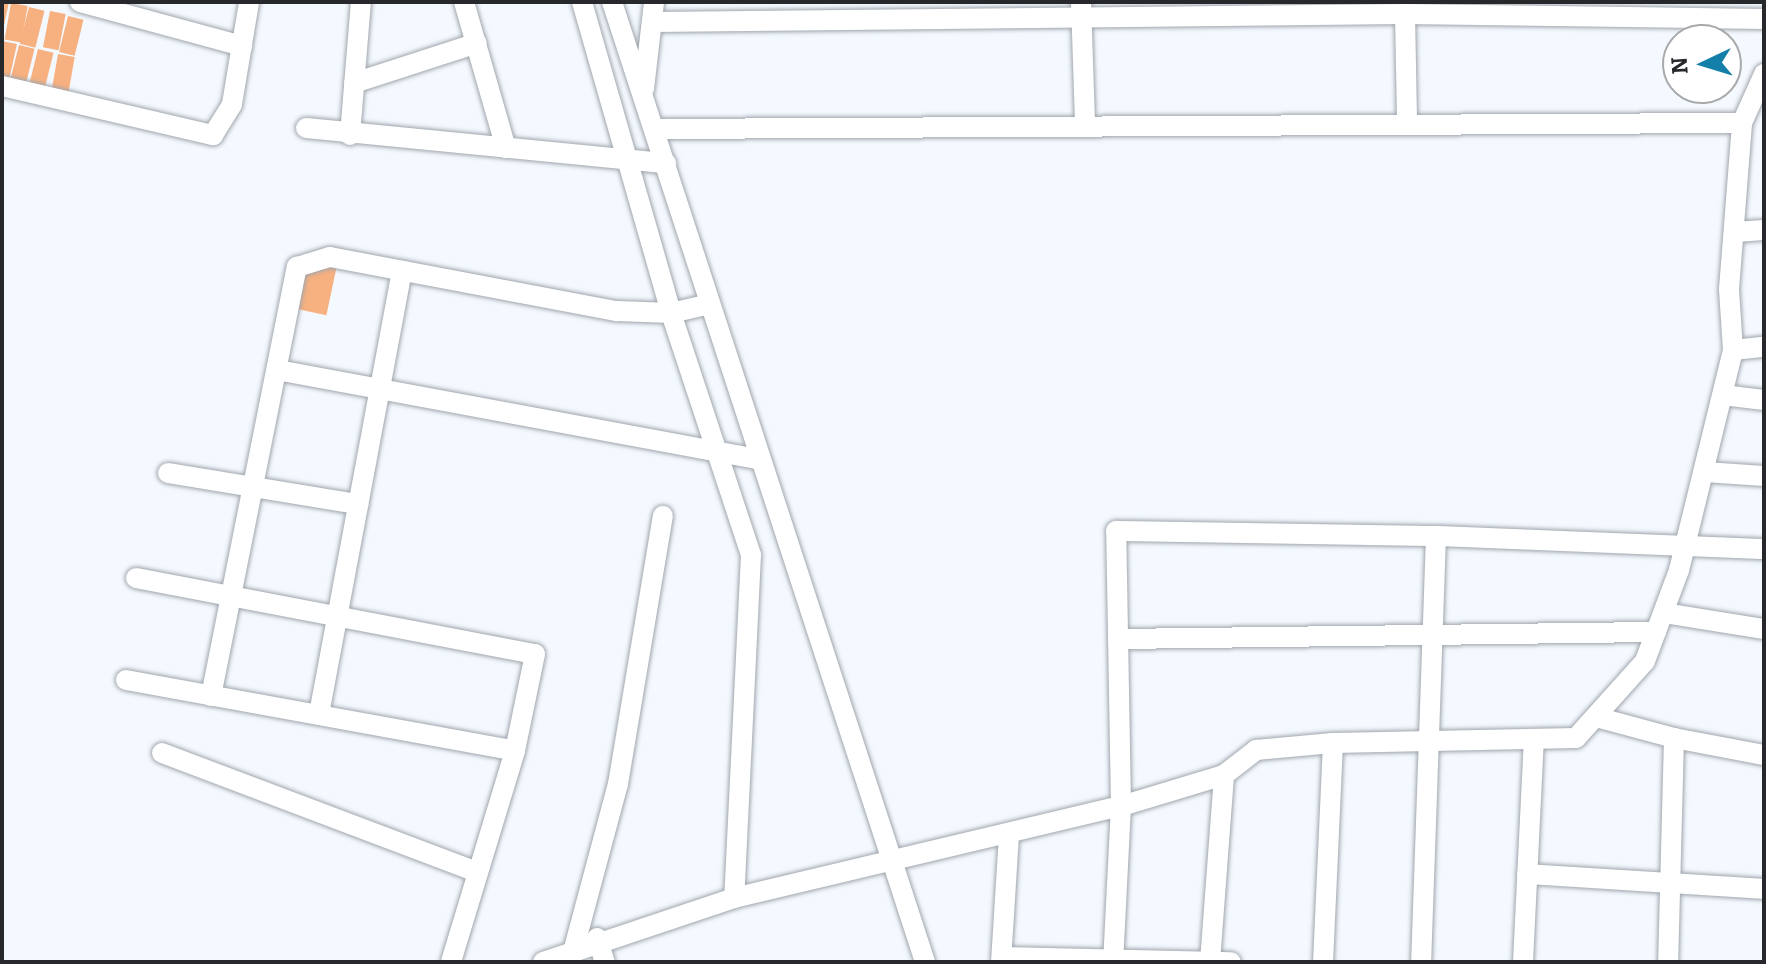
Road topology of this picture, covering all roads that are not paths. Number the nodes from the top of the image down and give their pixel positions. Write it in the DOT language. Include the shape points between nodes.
graph roads {
  1 [pos="80,2"];
  2 [pos="249,2"];
  3 [pos="361,2"];
  4 [pos="464,2"];
  5 [pos="582,2"];
  6 [pos="612,2"];
  7 [pos="1635,10"];
  8 [pos="1742,10"];
  9 [pos="1080,11"];
  10 [pos="653,12"];
  11 [pos="1405,14"];
  12 [pos="1764,19"];
  13 [pos="477,43"];
  14 [pos="242,46"];
  15 [pos="1761,82"];
  16 [pos="354,83"];
  17 [pos="2,86"];
  18 [pos="644,90"];
  19 [pos="1407,120"];
  20 [pos="1742,123"];
  21 [pos="1085,125"];
  22 [pos="306,128"];
  23 [pos="657,129"];
  24 [pos="350,135"];
  25 [pos="506,148"];
  26 [pos="646,161"];
  27 [pos="1764,230"];
  28 [pos="1735,232"];
  29 [pos="402,271"];
  30 [pos="706,305"];
  31 [pos="675,312"];
  32 [pos="1764,347"];
  33 [pos="1733,350"];
  34 [pos="277,370"];
  35 [pos="381,385"];
  36 [pos="1723,395"];
  37 [pos="1764,400"];
  38 [pos="742,456"];
  39 [pos="1705,472"];
  40 [pos="168,473"];
  41 [pos="1764,476"];
  42 [pos="254,487"];
  43 [pos="358,504"];
  44 [pos="663,516"];
  45 [pos="1436,536"];
  46 [pos="1687,542"];
  47 [pos="1764,549"];
  48 [pos="136,578"];
  49 [pos="229,593"];
  50 [pos="337,614"];
  51 [pos="1660,623"];
  52 [pos="1764,629"];
  53 [pos="1430,637"];
  54 [pos="1118,639"];
  55 [pos="126,680"];
  56 [pos="211,696"];
  57 [pos="319,714"];
  58 [pos="1596,717"];
  59 [pos="1674,738"];
  60 [pos="1534,739"];
  61 [pos="1425,741"];
  62 [pos="1333,743"];
  63 [pos="515,751"];
  64 [pos="162,753"];
  65 [pos="1764,755"];
  66 [pos="1224,775"];
  67 [pos="1121,806"];
  68 [pos="1009,835"];
  69 [pos="881,863"];
  70 [pos="477,872"];
  71 [pos="1527,874"];
  72 [pos="1670,886"];
  73 [pos="1764,889"];
  74 [pos="734,898"];
  75 [pos="597,938"];
  76 [pos="574,948"];
  77 [pos="1113,959"];
  78 [pos="1001,960"];
  79 [pos="451,962"];
  80 [pos="543,962"];
  81 [pos="605,962"];
  82 [pos="925,962"];
  83 [pos="1217,962"];
  84 [pos="1323,962"];
  85 [pos="1421,962"];
  86 [pos="1523,962"];
  87 [pos="1668,962"];
  1 -- 14 [label="street"];
  2 -- 14 [label="street"];
  3 -- 16 [label="street"];
  4 -- 13 [label="street"];
  5 -- 26 [label="street"];
  6 -- 18 [label="street"];
  7 -- 8 [label="street"];
  7 -- 11 [label="street"];
  8 -- 12 [label="street"];
  9 -- 10 [label="street"];
  9 -- 11 [label="street"];
  9 -- 21 [label="street"];
  10 -- 18 [label="street"];
  11 -- 19 [label="street"];
  13 -- 16 [label="street"];
  13 -- 25 [label="street"];
  14 -- 17 [label="street" via="232,104 213,135"];
  15 -- 20 [label="street"];
  16 -- 24 [label="street"];
  18 -- 23 [label="street"];
  19 -- 20 [label="street"];
  19 -- 21 [label="street"];
  20 -- 28 [label="street"];
  21 -- 23 [label="street"];
  22 -- 24 [label="street"];
  23 -- 26 [label="street"];
  24 -- 25 [label="street"];
  25 -- 26 [label="street"];
  26 -- 30 [label="street"];
  26 -- 31 [label="street"];
  27 -- 28 [label="street"];
  28 -- 33 [label="street"];
  29 -- 31 [label="street" via="617,311"];
  29 -- 34 [label="street" via="330,257 297,267"];
  29 -- 35 [label="street"];
  30 -- 31 [label="street"];
  30 -- 38 [label="street"];
  31 -- 38 [label="street"];
  32 -- 33 [label="street"];
  33 -- 36 [label="street"];
  34 -- 35 [label="street"];
  34 -- 42 [label="street"];
  35 -- 38 [label="street"];
  35 -- 43 [label="street"];
  36 -- 37 [label="street"];
  36 -- 39 [label="street"];
  38 -- 69 [label="street"];
  38 -- 74 [label="street" via="753,582"];
  39 -- 41 [label="street"];
  39 -- 46 [label="street"];
  40 -- 42 [label="street"];
  42 -- 43 [label="street"];
  42 -- 49 [label="street"];
  43 -- 50 [label="street"];
  44 -- 76 [label="street" via="618,784"];
  45 -- 46 [label="street"];
  45 -- 53 [label="street"];
  45 -- 54 [label="street" via="1116,531"];
  46 -- 47 [label="street"];
  46 -- 51 [label="street"];
  48 -- 49 [label="street"];
  49 -- 50 [label="street"];
  49 -- 56 [label="street"];
  50 -- 57 [label="street"];
  50 -- 63 [label="street" via="535,654"];
  51 -- 52 [label="street"];
  51 -- 53 [label="street"];
  51 -- 58 [label="street" via="1645,661"];
  53 -- 54 [label="street"];
  53 -- 61 [label="street"];
  54 -- 67 [label="street"];
  55 -- 56 [label="street"];
  56 -- 57 [label="street"];
  57 -- 63 [label="street"];
  58 -- 59 [label="street"];
  58 -- 60 [label="street" via="1576,738"];
  59 -- 65 [label="street"];
  59 -- 72 [label="street"];
  60 -- 61 [label="street"];
  60 -- 71 [label="street"];
  61 -- 62 [label="street"];
  61 -- 85 [label="street"];
  62 -- 66 [label="street" via="1256,750"];
  62 -- 84 [label="street"];
  63 -- 70 [label="street"];
  64 -- 70 [label="street"];
  66 -- 67 [label="street"];
  66 -- 83 [label="street"];
  67 -- 68 [label="street"];
  67 -- 77 [label="street"];
  68 -- 69 [label="street"];
  68 -- 78 [label="street"];
  69 -- 74 [label="street"];
  69 -- 82 [label="street"];
  70 -- 79 [label="street"];
  71 -- 72 [label="street"];
  71 -- 86 [label="street"];
  72 -- 73 [label="street"];
  72 -- 87 [label="street"];
  74 -- 75 [label="street"];
  75 -- 76 [label="street"];
  75 -- 81 [label="street"];
  76 -- 80 [label="street"];
  77 -- 78 [label="street"];
  77 -- 83 [label="street"];
}
